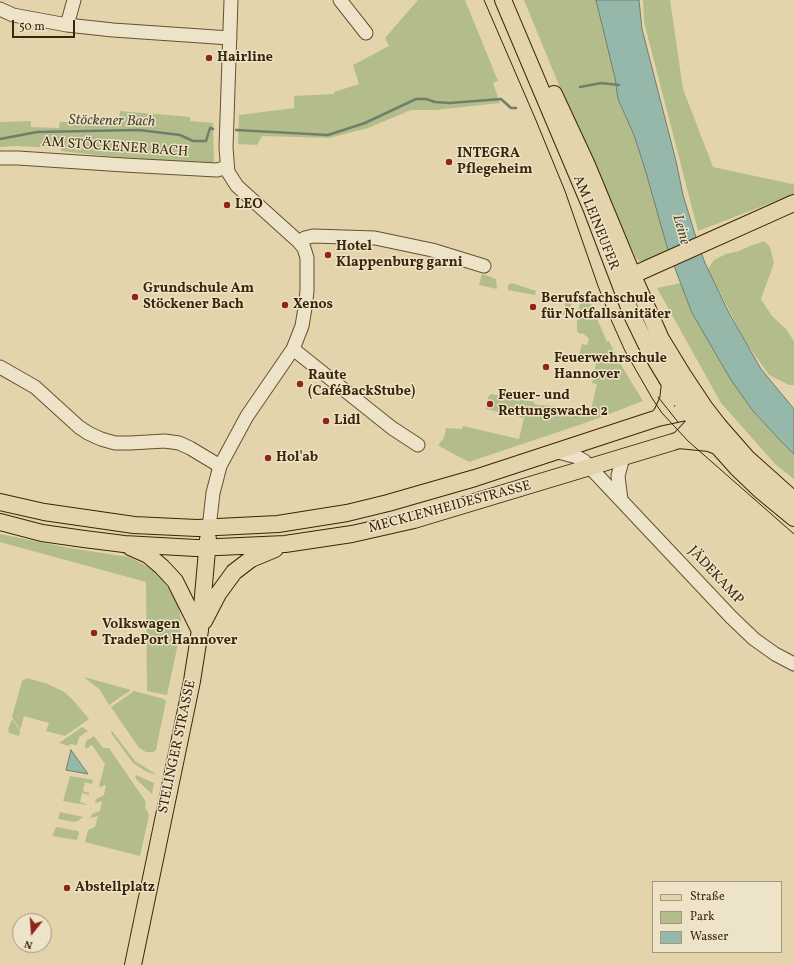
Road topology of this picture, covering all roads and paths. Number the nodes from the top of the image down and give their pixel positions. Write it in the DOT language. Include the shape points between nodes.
graph roads {
  1 [pos="74,0"];
  2 [pos="231,0"];
  3 [pos="340,0"];
  4 [pos="503,0"];
  5 [pos="515,0"];
  6 [pos="0,9"];
  7 [pos="67,25"];
  8 [pos="366,33"];
  9 [pos="230,38"];
  10 [pos="0,158"];
  11 [pos="227,168"];
  12 [pos="794,203"];
  13 [pos="299,242"];
  14 [pos="484,266"];
  15 [pos="625,278"];
  16 [pos="293,349"];
  17 [pos="0,367"];
  18 [pos="670,384"];
  19 [pos="705,408"];
  20 [pos="692,417"];
  21 [pos="658,418"];
  22 [pos="679,440"];
  23 [pos="418,445"];
  24 [pos="717,446"];
  25 [pos="558,452"];
  26 [pos="623,457"];
  27 [pos="220,466"];
  28 [pos="589,467"];
  29 [pos="621,500"];
  30 [pos="794,500"];
  31 [pos="0,502"];
  32 [pos="794,518"];
  33 [pos="0,522"];
  34 [pos="209,528"];
  35 [pos="124,544"];
  36 [pos="285,544"];
  37 [pos="207,549"];
  38 [pos="200,630"];
  39 [pos="794,664"];
  40 [pos="133,965"];
  1 -- 7 [label="street"];
  2 -- 9 [label="street"];
  3 -- 8 [label="street"];
  4 -- 15 [label="main road, AM LEINEUFER" via="592,210"];
  5 -- 15 [label="main road, AM LEINEUFER" via="560,109 587,165"];
  6 -- 7 [label="street" via="13,15"];
  7 -- 9 [label="street"];
  9 -- 11 [label="street"];
  10 -- 11 [label="street, AM STÖCKENER BACH" via="217,170"];
  11 -- 13 [label="street" via="237,186"];
  12 -- 15 [label="main road"];
  13 -- 14 [label="street" via="313,236 375,238 432,250"];
  13 -- 16 [label="street" via="307,258 307,291 302,326"];
  15 -- 18 [label="main road, AM LEINEUFER" via="631,313"];
  15 -- 19 [label="main road, AM LEINEUFER"];
  16 -- 23 [label="street" via="392,428"];
  16 -- 27 [label="street" via="247,416"];
  17 -- 27 [label="street" via="35,387 78,427 101,439 130,444 166,441 179,443"];
  18 -- 20 [label="main road, AM LEINEUFER"];
  18 -- 21 [label="main road" via="668,400"];
  19 -- 20 [label="main road"];
  19 -- 30 [label="main road, AM LEINEUFER" via="747,458"];
  20 -- 21 [label="main road, MECKLENHEIDESTRASSE"];
  20 -- 22 [label="main road, MECKLENHEIDESTRASSE"];
  20 -- 24 [label="main road, AM LEINEUFER"];
  21 -- 25 [label="main road, MECKLENHEIDESTRASSE"];
  22 -- 24 [label="main road"];
  22 -- 26 [label="main road, MECKLENHEIDESTRASSE"];
  24 -- 32 [label="main road, AM LEINEUFER" via="760,490"];
  25 -- 28 [label="street, JÄDEKAMP" via="577,457"];
  25 -- 34 [label="main road, MECKLENHEIDESTRASSE" via="347,513 278,524"];
  26 -- 28 [label="main road, MECKLENHEIDESTRASSE"];
  26 -- 29 [label="street" via="618,476"];
  27 -- 34 [label="street"];
  28 -- 29 [label="street, JÄDEKAMP"];
  28 -- 36 [label="main road, MECKLENHEIDESTRASSE" via="414,520 352,534"];
  29 -- 39 [label="street, JÄDEKAMP" via="754,639"];
  31 -- 34 [label="main road, MECKLENHEIDESTRASSE" via="44,512 134,525"];
  33 -- 35 [label="main road, MECKLENHEIDESTRASSE" via="42,532"];
  34 -- 37 [label="main road, STELINGER STRASSE"];
  35 -- 37 [label="main road, MECKLENHEIDESTRASSE"];
  35 -- 38 [label="main road" via="148,555 175,581"];
  36 -- 37 [label="main road, MECKLENHEIDESTRASSE"];
  36 -- 38 [label="main road" via="252,559 234,572 218,594"];
  37 -- 38 [label="main road, STELINGER STRASSE"];
  38 -- 40 [label="main road, STELINGER STRASSE" via="192,681"];
}
